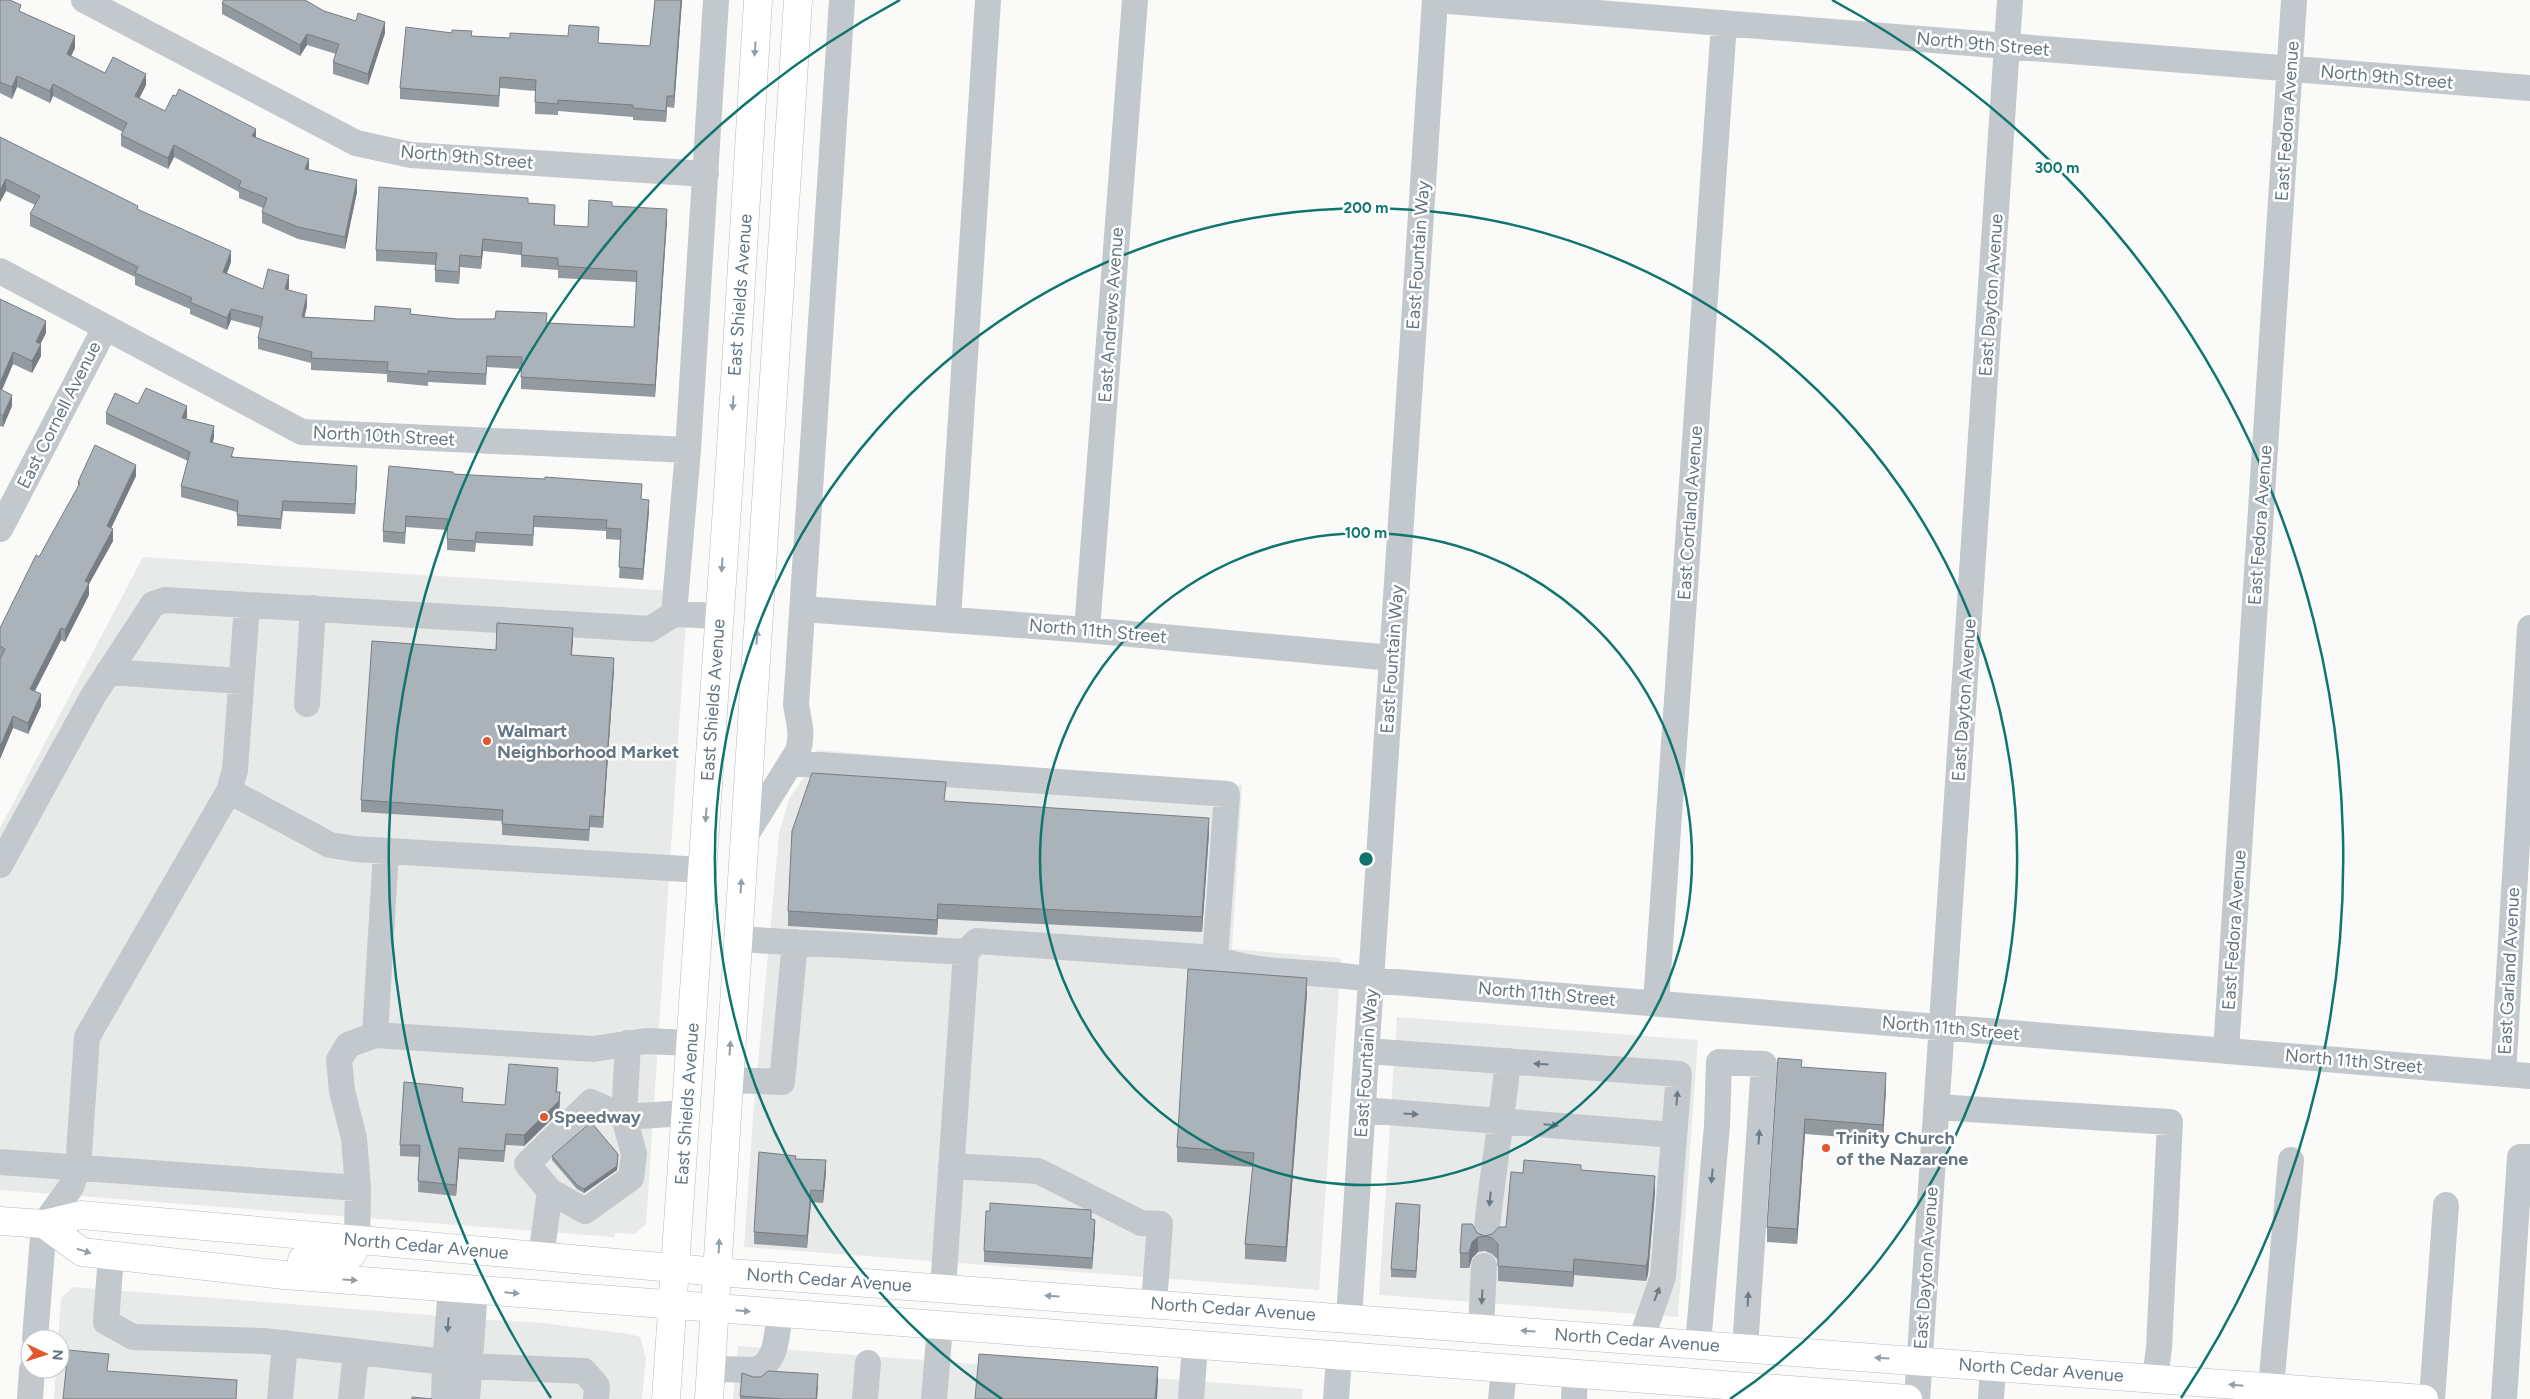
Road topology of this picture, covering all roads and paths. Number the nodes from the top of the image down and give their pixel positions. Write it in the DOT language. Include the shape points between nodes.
graph roads {
  1 [pos="84,0"];
  2 [pos="716,0"];
  3 [pos="758,0"];
  4 [pos="798,0"];
  5 [pos="842,0"];
  6 [pos="988,0"];
  7 [pos="1135,0"];
  8 [pos="1435,0"];
  9 [pos="2010,0"];
  10 [pos="2294,0"];
  11 [pos="1724,23"];
  12 [pos="2007,46"];
  13 [pos="2290,69"];
  14 [pos="2530,88"];
  15 [pos="706,174"];
  16 [pos="0,271"];
  17 [pos="105,328"];
  18 [pos="688,450"];
  19 [pos="730,464"];
  20 [pos="0,529"];
  21 [pos="247,605"];
  22 [pos="313,608"];
  23 [pos="803,609"];
  24 [pos="674,614"];
  25 [pos="719,616"];
  26 [pos="948,619"];
  27 [pos="2530,628"];
  28 [pos="1087,630"];
  29 [pos="1392,658"];
  30 [pos="108,672"];
  31 [pos="241,682"];
  32 [pos="307,704"];
  33 [pos="749,760"];
  34 [pos="791,763"];
  35 [pos="229,791"];
  36 [pos="744,838"];
  37 [pos="386,851"];
  38 [pos="0,865"];
  39 [pos="702,870"];
  40 [pos="737,939"];
  41 [pos="795,942"];
  42 [pos="966,952"];
  43 [pos="1215,958"];
  44 [pos="1371,980"];
  45 [pos="1656,1003"];
  46 [pos="1942,1027"];
  47 [pos="375,1035"];
  48 [pos="628,1043"];
  49 [pos="691,1043"];
  50 [pos="1367,1051"];
  51 [pos="2226,1051"];
  52 [pos="1508,1061"];
  53 [pos="2503,1074"];
  54 [pos="2530,1076"];
  55 [pos="728,1080"];
  56 [pos="1937,1107"];
  57 [pos="1363,1110"];
  58 [pos="686,1113"];
  59 [pos="624,1117"];
  60 [pos="1502,1121"];
  61 [pos="1674,1135"];
  62 [pos="2530,1157"];
  63 [pos="2290,1160"];
  64 [pos="0,1162"];
  65 [pos="951,1166"];
  66 [pos="78,1168"];
  67 [pos="358,1188"];
  68 [pos="550,1191"];
  69 [pos="2446,1205"];
  70 [pos="0,1221"];
  71 [pos="44,1224"];
  72 [pos="1486,1236"];
  73 [pos="358,1240"];
  74 [pos="111,1256"];
  75 [pos="541,1257"];
  76 [pos="1484,1266"];
  77 [pos="232,1269"];
  78 [pos="676,1269"];
  79 [pos="718,1272"];
  80 [pos="463,1289"];
  81 [pos="942,1289"];
  82 [pos="1154,1304"];
  83 [pos="673,1306"];
  84 [pos="716,1309"];
  85 [pos="780,1314"];
  86 [pos="1349,1318"];
  87 [pos="940,1326"];
  88 [pos="1481,1328"];
  89 [pos="36,1329"];
  90 [pos="1641,1340"];
  91 [pos="285,1344"];
  92 [pos="1698,1344"];
  93 [pos="1195,1346"];
  94 [pos="1745,1348"];
  95 [pos="356,1352"];
  96 [pos="1339,1357"];
  97 [pos="1920,1361"];
  98 [pos="868,1363"];
  99 [pos="457,1364"];
  100 [pos="1993,1366"];
  101 [pos="711,1369"];
  102 [pos="1504,1370"];
  103 [pos="31,1379"];
  104 [pos="2155,1379"];
  105 [pos="1574,1387"];
  106 [pos="2271,1388"];
  107 [pos="1700,1391"];
  108 [pos="1767,1394"];
  109 [pos="30,1399"];
  110 [pos="280,1399"];
  111 [pos="351,1399"];
  112 [pos="444,1399"];
  113 [pos="467,1399"];
  114 [pos="596,1399"];
  115 [pos="666,1399"];
  116 [pos="709,1399"];
  117 [pos="865,1399"];
  118 [pos="934,1399"];
  119 [pos="1190,1399"];
  120 [pos="1336,1399"];
  121 [pos="1501,1399"];
  122 [pos="1908,1399"];
  123 [pos="1917,1399"];
  124 [pos="1991,1399"];
  125 [pos="2424,1399"];
  126 [pos="2432,1399"];
  127 [pos="2504,1399"];
  1 -- 15 [label="street, North 9th Street" via="356,143 411,155"];
  2 -- 15 [label="street"];
  3 -- 19 [label="main road, East Shields Avenue, one-way"];
  33 -- 4 [label="main road, one-way"];
  5 -- 23 [label="street"];
  6 -- 26 [label="street"];
  7 -- 28 [label="street, East Andrews Avenue"];
  8 -- 11 [label="street, North 9th Street"];
  8 -- 29 [label="street, East Fountain Way"];
  9 -- 12 [label="street, East Dayton Avenue"];
  10 -- 13 [label="street, East Fedora Avenue"];
  11 -- 12 [label="street, North 9th Street"];
  11 -- 45 [label="street, East Cortland Avenue"];
  12 -- 13 [label="street, North 9th Street"];
  12 -- 46 [label="street, East Dayton Avenue"];
  13 -- 14 [label="street, North 9th Street"];
  13 -- 51 [label="street, East Fedora Avenue"];
  15 -- 18 [label="street"];
  16 -- 17 [label="street, North 10th Street"];
  17 -- 18 [label="street, North 10th Street" via="302,432"];
  17 -- 20 [label="street, East Cornell Avenue"];
  18 -- 24 [label="street"];
  19 -- 25 [label="main road, East Shields Avenue, one-way"];
  19 -- 33 [label="main road" via="740,469 749,489 738,656"];
  21 -- 22 [label="street"];
  21 -- 30 [label="street" via="165,600 153,604"];
  21 -- 31 [label="street"];
  22 -- 24 [label="street" via="650,629"];
  22 -- 32 [label="street"];
  23 -- 26 [label="street, North 11th Street"];
  23 -- 34 [label="street" via="796,704 801,742"];
  24 -- 25 [label="street"];
  25 -- 39 [label="main road, East Shields Avenue, one-way"];
  26 -- 28 [label="street, North 11th Street"];
  27 -- 53 [label="street, East Garland Avenue"];
  28 -- 29 [label="street, North 11th Street"];
  29 -- 44 [label="street, East Fountain Way"];
  30 -- 31 [label="street"];
  30 -- 38 [label="street"];
  31 -- 35 [label="street" via="234,770"];
  33 -- 36 [label="main road"];
  34 -- 36 [label="street"];
  34 -- 43 [label="street" via="1227,794"];
  35 -- 37 [label="street" via="330,845"];
  35 -- 66 [label="street" via="87,1038"];
  40 -- 36 [label="main road, one-way"];
  37 -- 39 [label="street"];
  37 -- 47 [label="street"];
  39 -- 40 [label="main road" via="719,888 721,926"];
  39 -- 49 [label="main road, East Shields Avenue"];
  40 -- 41 [label="street"];
  55 -- 40 [label="main road, one-way"];
  41 -- 42 [label="street"];
  41 -- 55 [label="street" via="782,1082"];
  42 -- 43 [label="street, North 11th Street" via="977,941"];
  42 -- 65 [label="street"];
  43 -- 44 [label="street, North 11th Street" via="1234,966 1347,974"];
  44 -- 45 [label="street, North 11th Street"];
  44 -- 50 [label="street, East Fountain Way"];
  45 -- 46 [label="street, North 11th Street"];
  46 -- 51 [label="street, North 11th Street"];
  46 -- 56 [label="street, East Dayton Avenue"];
  47 -- 48 [label="street" via="593,1049"];
  47 -- 67 [label="street" via="348,1045 339,1060 342,1092 354,1138"];
  48 -- 49 [label="street"];
  48 -- 59 [label="street"];
  49 -- 58 [label="main road, East Shields Avenue"];
  50 -- 52 [label="street"];
  50 -- 57 [label="street, East Fountain Way"];
  51 -- 53 [label="street, North 11th Street"];
  52 -- 60 [label="street"];
  61 -- 52 [label="street, one-way" via="1679,1074"];
  53 -- 54 [label="street, North 11th Street"];
  79 -- 55 [label="main road, one-way"];
  56 -- 97 [label="street, East Dayton Avenue"];
  56 -- 104 [label="street" via="2170,1122"];
  57 -- 60 [label="street, one-way"];
  57 -- 86 [label="street, East Fountain Way"];
  58 -- 59 [label="street"];
  58 -- 78 [label="main road, East Shields Avenue"];
  59 -- 68 [label="street" via="634,1154 631,1178 585,1211"];
  59 -- 68 [label="street" via="591,1102 527,1164"];
  60 -- 61 [label="street, one-way"];
  60 -- 72 [label="street, one-way"];
  90 -- 61 [label="street, one-way" via="1663,1277"];
  62 -- 127 [label="street" via="2520,1157"];
  63 -- 106 [label="street"];
  64 -- 66 [label="street"];
  65 -- 81 [label="street"];
  65 -- 82 [label="street" via="1038,1171 1140,1223 1160,1224"];
  66 -- 67 [label="street"];
  66 -- 71 [label="street" via="71,1187"];
  67 -- 73 [label="street"];
  68 -- 75 [label="street"];
  69 -- 126 [label="street"];
  70 -- 71 [label="main road, North Cedar Avenue"];
  71 -- 73 [label="main road, North Cedar Avenue" via="81,1215"];
  71 -- 74 [label="main road, one-way" via="82,1252"];
  71 -- 89 [label="street"];
  73 -- 75 [label="main road, North Cedar Avenue"];
  73 -- 77 [label="main road" via="352,1254 344,1259 328,1262 270,1255 249,1259"];
  74 -- 77 [label="main road"];
  74 -- 91 [label="street" via="106,1322 133,1337"];
  75 -- 78 [label="main road, North Cedar Avenue"];
  76 -- 88 [label="street, one-way"];
  77 -- 80 [label="main road, one-way"];
  78 -- 79 [label="main road, North Cedar Avenue"];
  78 -- 83 [label="main road, East Shields Avenue"];
  79 -- 81 [label="main road, North Cedar Avenue"];
  79 -- 84 [label="main road"];
  80 -- 83 [label="main road, one-way"];
  80 -- 99 [label="street"];
  82 -- 81 [label="main road, North Cedar Avenue, one-way"];
  82 -- 86 [label="main road, North Cedar Avenue"];
  82 -- 87 [label="main road" via="1132,1317 958,1312 947,1317"];
  83 -- 84 [label="main road"];
  83 -- 115 [label="main road, East Shields Avenue"];
  84 -- 85 [label="main road, one-way"];
  84 -- 101 [label="main road"];
  85 -- 87 [label="main road"];
  85 -- 101 [label="street" via="773,1357 766,1365 756,1372"];
  86 -- 88 [label="main road, North Cedar Avenue"];
  86 -- 93 [label="main road" via="1341,1331 1323,1339 1220,1331"];
  87 -- 93 [label="main road"];
  87 -- 118 [label="street"];
  90 -- 88 [label="main road, North Cedar Avenue, one-way"];
  88 -- 96 [label="main road" via="1461,1342 1362,1336 1345,1345"];
  90 -- 92 [label="main road, North Cedar Avenue"];
  91 -- 95 [label="street"];
  91 -- 110 [label="street"];
  92 -- 94 [label="main road, North Cedar Avenue"];
  94 -- 92 [label="street, one-way" via="1764,1064 1719,1062 1717,1125"];
  93 -- 96 [label="main road"];
  93 -- 119 [label="street"];
  97 -- 94 [label="main road, North Cedar Avenue, one-way"];
  95 -- 99 [label="street"];
  95 -- 111 [label="street"];
  96 -- 102 [label="main road"];
  96 -- 120 [label="street"];
  97 -- 100 [label="main road, North Cedar Avenue"];
  97 -- 123 [label="street, East Dayton Avenue"];
  98 -- 117 [label="street"];
  99 -- 112 [label="street"];
  99 -- 113 [label="street"];
  99 -- 114 [label="street" via="584,1371 597,1386"];
  100 -- 104 [label="main road, North Cedar Avenue"];
  100 -- 124 [label="street"];
  101 -- 116 [label="main road"];
  102 -- 105 [label="main road"];
  102 -- 121 [label="street"];
  103 -- 109 [label="street"];
  106 -- 104 [label="main road, North Cedar Avenue, one-way"];
  105 -- 107 [label="main road"];
  106 -- 125 [label="main road, North Cedar Avenue"];
  107 -- 108 [label="main road"];
  108 -- 122 [label="main road"];
}
